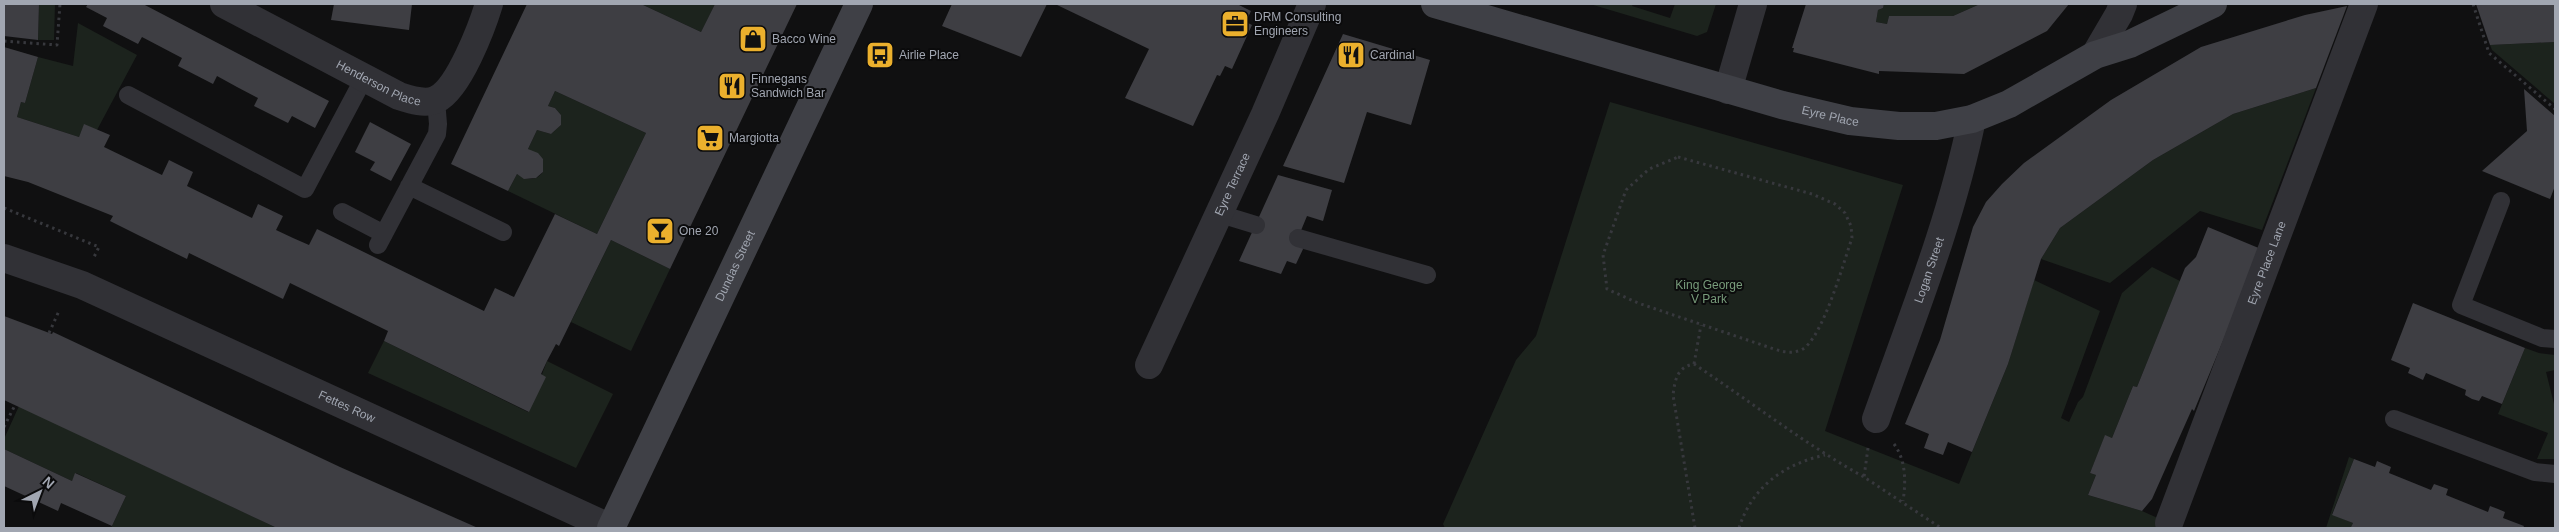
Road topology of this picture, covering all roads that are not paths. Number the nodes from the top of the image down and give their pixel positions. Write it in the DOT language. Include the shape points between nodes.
graph roads {
  1 [pos="224,4"];
  2 [pos="489,4"];
  3 [pos="858,4"];
  4 [pos="1312,4"];
  5 [pos="1435,4"];
  6 [pos="1753,4"];
  7 [pos="2123,4"];
  8 [pos="2214,4"];
  9 [pos="2364,4"];
  10 [pos="2095,56"];
  11 [pos="364,78"];
  12 [pos="1728,90"];
  13 [pos="128,94"];
  14 [pos="436,100"];
  15 [pos="1972,119"];
  16 [pos="409,186"];
  17 [pos="2501,201"];
  18 [pos="342,212"];
  19 [pos="1220,214"];
  20 [pos="1256,225"];
  21 [pos="503,232"];
  22 [pos="1298,238"];
  23 [pos="4,258"];
  24 [pos="1427,275"];
  25 [pos="2555,339"];
  26 [pos="1150,365"];
  27 [pos="1876,418"];
  28 [pos="2394,419"];
  29 [pos="2555,474"];
  30 [pos="2169,523"];
  31 [pos="611,528"];
  1 -- 11 [label="street, Henderson Place"];
  2 -- 14 [label="street, Henderson Place" via="483,27 467,58 450,88"];
  3 -- 31 [label="main road, Dundas Street"];
  4 -- 19 [label="street, Eyre Terrace"];
  5 -- 12 [label="main road, Eyre Place"];
  6 -- 12 [label="street"];
  7 -- 10 [label="street"];
  8 -- 10 [label="main road, Eyre Place" via="2130,44"];
  9 -- 30 [label="street, Eyre Place Lane"];
  10 -- 15 [label="main road, Eyre Place" via="2009,104"];
  11 -- 13 [label="lane" via="305,189"];
  11 -- 14 [label="street, Henderson Place" via="409,99 421,102"];
  12 -- 15 [label="main road, Eyre Place" via="1850,121 1936,126"];
  14 -- 16 [label="lane" via="437,134"];
  15 -- 27 [label="street, Logan Street" via="1962,168 1942,231"];
  16 -- 18 [label="lane" via="381,239"];
  16 -- 21 [label="lane"];
  17 -- 25 [label="lane" via="2461,306 2542,338"];
  19 -- 20 [label="lane"];
  19 -- 26 [label="street, Eyre Terrace"];
  22 -- 24 [label="lane"];
  23 -- 31 [label="street, Fettes Row" via="82,285"];
  28 -- 29 [label="lane" via="2535,472"];
}
